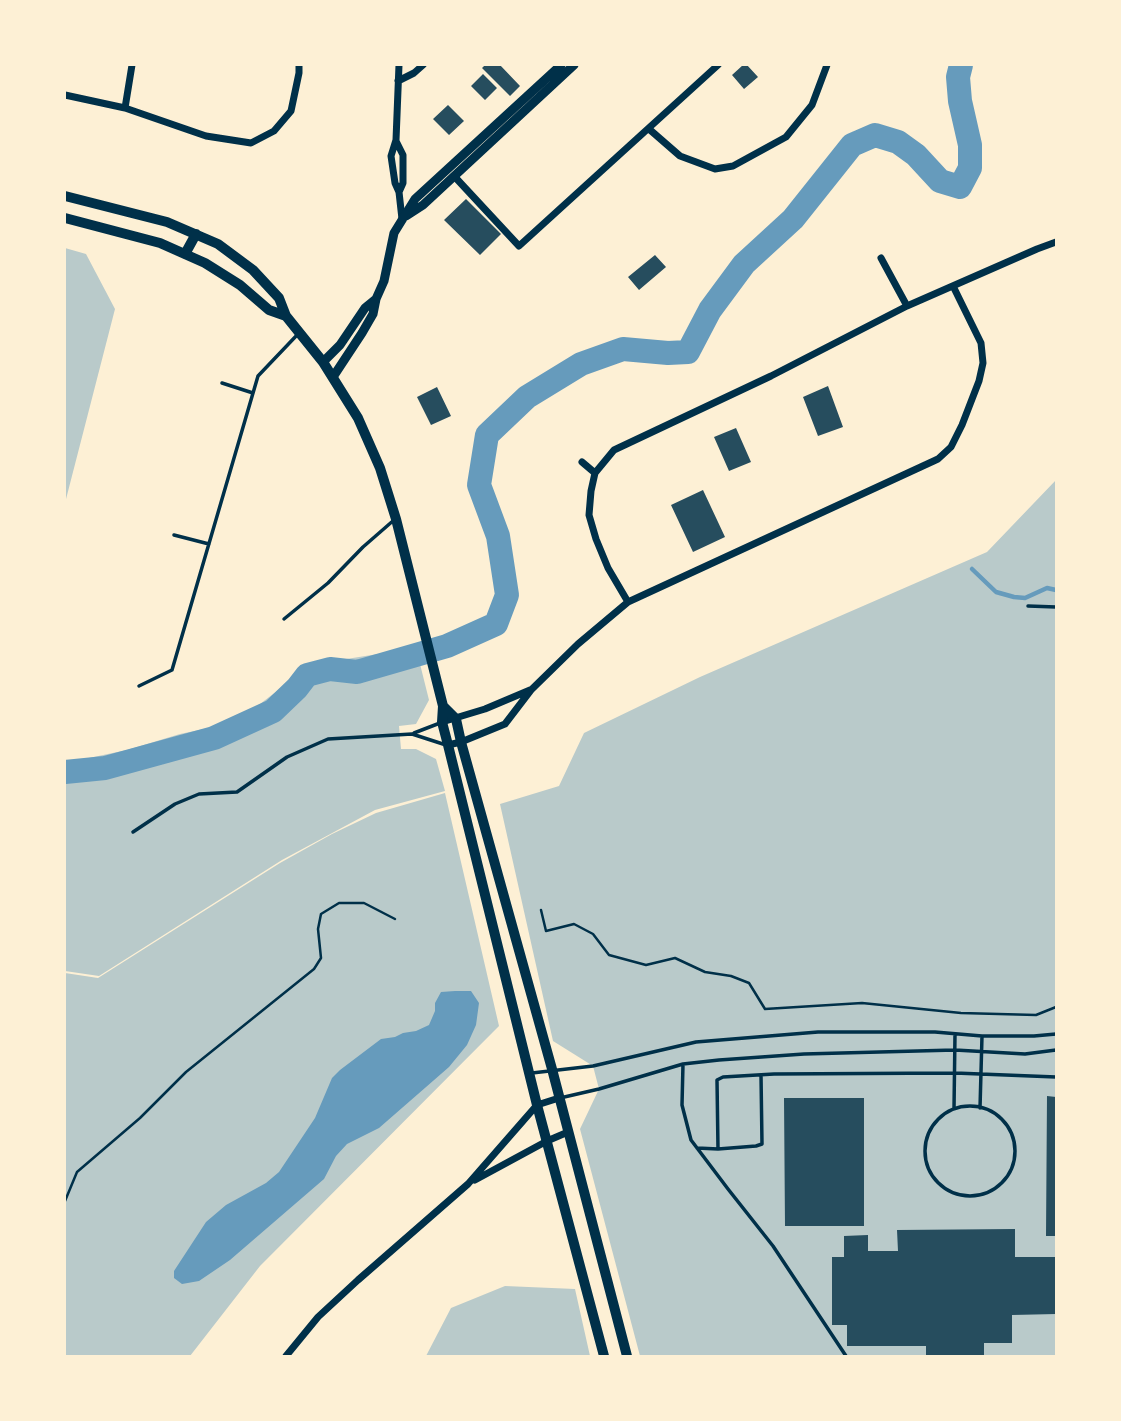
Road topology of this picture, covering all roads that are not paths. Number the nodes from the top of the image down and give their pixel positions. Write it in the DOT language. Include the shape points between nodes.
graph roads {
  1 [pos="132,65"];
  2 [pos="299,65"];
  3 [pos="399,65"];
  4 [pos="423,65"];
  5 [pos="561,65"];
  6 [pos="575,65"];
  7 [pos="718,65"];
  8 [pos="828,65"];
  9 [pos="398,81"];
  10 [pos="65,95"];
  11 [pos="125,108"];
  12 [pos="649,129"];
  13 [pos="454,176"];
  14 [pos="65,196"];
  15 [pos="65,218"];
  16 [pos="402,219"];
  17 [pos="195,234"];
  18 [pos="1056,242"];
  19 [pos="185,254"];
  20 [pos="881,258"];
  21 [pos="953,286"];
  22 [pos="376,299"];
  23 [pos="907,306"];
  24 [pos="286,316"];
  25 [pos="299,332"];
  26 [pos="323,362"];
  27 [pos="333,377"];
  28 [pos="222,383"];
  29 [pos="253,393"];
  30 [pos="582,462"];
  31 [pos="595,473"];
  32 [pos="396,519"];
  33 [pos="174,535"];
  34 [pos="209,544"];
  35 [pos="628,602"];
  36 [pos="1028,606"];
  37 [pos="1056,607"];
  38 [pos="284,619"];
  39 [pos="139,686"];
  40 [pos="531,690"];
  41 [pos="443,706"];
  42 [pos="456,719"];
  43 [pos="442,722"];
  44 [pos="410,734"];
  45 [pos="461,742"];
  46 [pos="448,745"];
  47 [pos="132,832"];
  48 [pos="955,1034"];
  49 [pos="1056,1034"];
  50 [pos="982,1035"];
  51 [pos="955,1050"];
  52 [pos="1056,1050"];
  53 [pos="982,1051"];
  54 [pos="683,1064"];
  55 [pos="552,1069"];
  56 [pos="530,1073"];
  57 [pos="955,1073"];
  58 [pos="982,1074"];
  59 [pos="761,1075"];
  60 [pos="1056,1077"];
  61 [pos="559,1098"];
  62 [pos="537,1105"];
  63 [pos="980,1108"];
  64 [pos="954,1109"];
  65 [pos="568,1132"];
  66 [pos="547,1141"];
  67 [pos="697,1148"];
  68 [pos="718,1149"];
  69 [pos="468,1184"];
  70 [pos="286,1356"];
  71 [pos="604,1356"];
  72 [pos="627,1356"];
  73 [pos="846,1356"];
  1 -- 11 [label="street"];
  2 -- 11 [label="street" via="291,111 274,131 251,143 206,136"];
  3 -- 9 [label="street"];
  4 -- 9 [label="street"];
  5 -- 16 [label="street" via="415,199"];
  6 -- 13 [label="street"];
  7 -- 12 [label="street"];
  8 -- 12 [label="street" via="812,105 786,137 733,166 715,169 680,156"];
  9 -- 16 [label="street" via="391,156"];
  10 -- 11 [label="street"];
  12 -- 13 [label="street" via="519,246"];
  13 -- 16 [label="street"];
  14 -- 17 [label="main road" via="167,222"];
  15 -- 19 [label="main road"];
  16 -- 22 [label="street" via="391,240"];
  17 -- 19 [label="main road"];
  17 -- 24 [label="main road" via="218,244 253,270 278,298"];
  18 -- 21 [label="street"];
  19 -- 24 [label="main road" via="240,285 269,310"];
  20 -- 23 [label="street"];
  21 -- 23 [label="street"];
  21 -- 35 [label="street" via="981,343 983,363 951,447 938,459 896,480"];
  22 -- 26 [label="street"];
  22 -- 27 [label="street" via="368,324"];
  23 -- 31 [label="street" via="614,450"];
  24 -- 25 [label="main road"];
  25 -- 26 [label="main road"];
  25 -- 29 [label="lane" via="258,376"];
  26 -- 27 [label="main road"];
  27 -- 32 [label="main road" via="358,418"];
  28 -- 29 [label="lane"];
  29 -- 34 [label="lane"];
  30 -- 31 [label="street"];
  31 -- 35 [label="street" via="589,515 608,568"];
  32 -- 38 [label="lane"];
  32 -- 41 [label="main road"];
  33 -- 34 [label="lane"];
  34 -- 39 [label="lane" via="172,670"];
  35 -- 40 [label="street"];
  36 -- 37 [label="lane"];
  40 -- 42 [label="street"];
  40 -- 45 [label="street" via="505,724"];
  41 -- 42 [label="main road"];
  41 -- 43 [label="main road"];
  42 -- 43 [label="street"];
  42 -- 45 [label="main road"];
  43 -- 44 [label="lane"];
  43 -- 46 [label="main road"];
  44 -- 46 [label="lane"];
  44 -- 47 [label="lane" via="328,739 287,757 237,792 199,794"];
  45 -- 46 [label="street"];
  45 -- 55 [label="main road"];
  46 -- 56 [label="main road"];
  48 -- 50 [label="lane"];
  48 -- 51 [label="lane"];
  48 -- 55 [label="lane" via="818,1032 744,1037 696,1042 593,1066"];
  49 -- 50 [label="lane"];
  50 -- 53 [label="lane"];
  51 -- 53 [label="lane"];
  51 -- 54 [label="lane" via="804,1054"];
  51 -- 57 [label="lane"];
  52 -- 53 [label="lane" via="1025,1054"];
  53 -- 58 [label="lane"];
  54 -- 61 [label="lane"];
  54 -- 67 [label="lane" via="681,1105"];
  55 -- 56 [label="lane"];
  55 -- 61 [label="main road"];
  56 -- 62 [label="main road"];
  57 -- 58 [label="lane"];
  57 -- 59 [label="lane"];
  57 -- 64 [label="lane"];
  58 -- 60 [label="lane"];
  58 -- 63 [label="lane"];
  59 -- 68 [label="lane" via="762,1144"];
  59 -- 68 [label="lane" via="717,1080"];
  61 -- 62 [label="street"];
  61 -- 65 [label="main road"];
  62 -- 66 [label="main road"];
  62 -- 69 [label="street"];
  63 -- 64 [label="lane"];
  63 -- 64 [label="lane" via="1008,1127 1015,1151 1003,1182 973,1196 941,1186 927,1165 929,1132 939,1118"];
  65 -- 66 [label="street"];
  65 -- 72 [label="main road"];
  66 -- 69 [label="street"];
  66 -- 71 [label="main road"];
  67 -- 68 [label="lane"];
  67 -- 73 [label="lane" via="773,1246"];
  69 -- 70 [label="street" via="318,1317"];
}
